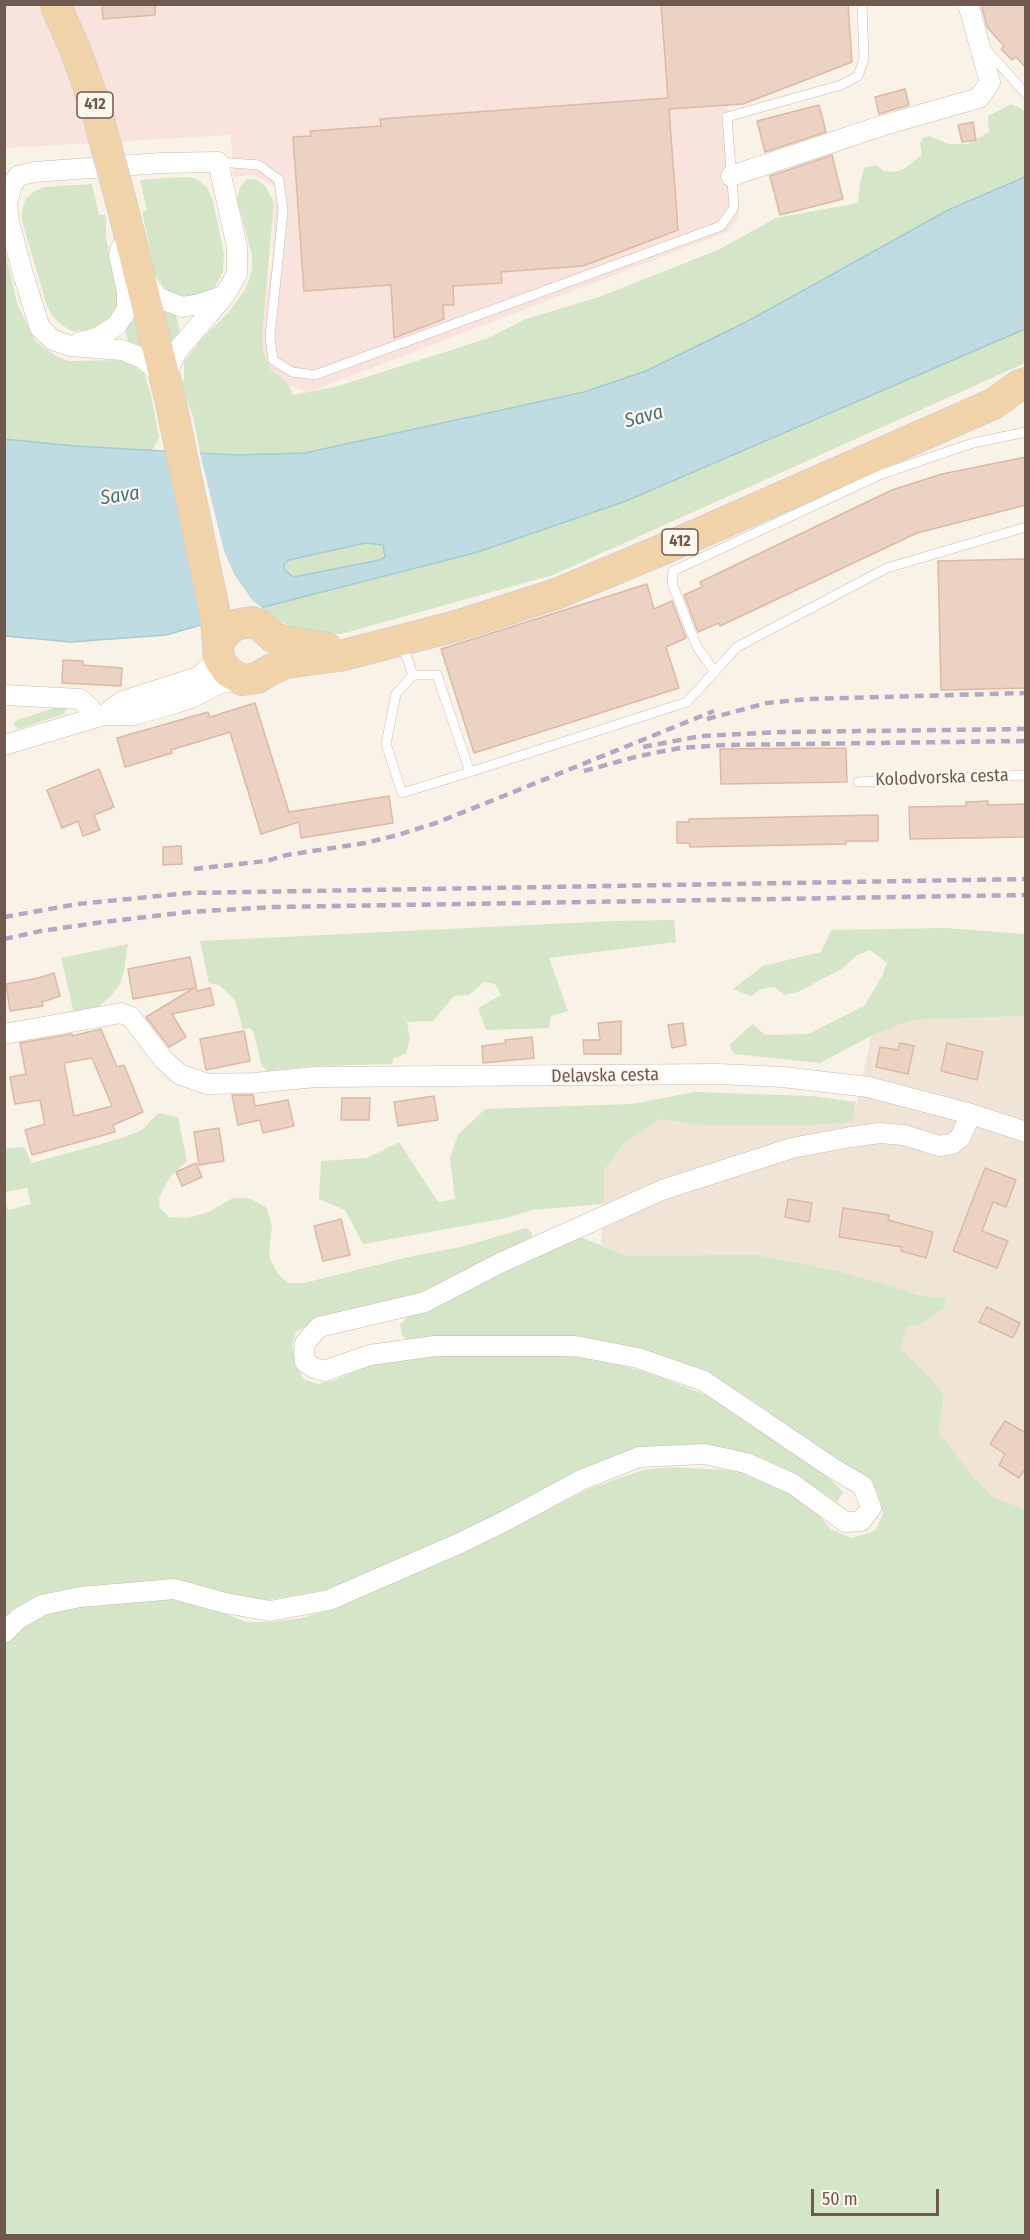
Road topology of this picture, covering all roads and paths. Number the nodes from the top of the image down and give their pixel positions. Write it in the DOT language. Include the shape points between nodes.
graph roads {
  1 [pos="55,4"];
  2 [pos="862,4"];
  3 [pos="968,4"];
  4 [pos="978,40"];
  5 [pos="1026,94"];
  6 [pos="218,162"];
  7 [pos="731,176"];
  8 [pos="8,183"];
  9 [pos="124,216"];
  10 [pos="137,269"];
  11 [pos="225,295"];
  12 [pos="71,345"];
  13 [pos="1026,383"];
  14 [pos="168,388"];
  15 [pos="1026,401"];
  16 [pos="993,404"];
  17 [pos="1026,432"];
  18 [pos="1026,527"];
  19 [pos="204,562"];
  20 [pos="262,629"];
  21 [pos="401,640"];
  22 [pos="357,651"];
  23 [pos="225,661"];
  24 [pos="270,670"];
  25 [pos="715,672"];
  26 [pos="412,675"];
  27 [pos="4,695"];
  28 [pos="99,717"];
  29 [pos="6,741"];
  30 [pos="470,772"];
  31 [pos="1026,775"];
  32 [pos="858,782"];
  33 [pos="4,1034"];
  34 [pos="971,1114"];
  35 [pos="1026,1132"];
  36 [pos="4,1633"];
  1 -- 9 [label="main road, 412, bridge" via="95,105"];
  2 -- 7 [label="lane" via="864,59 858,76 841,85 727,117"];
  3 -- 4 [label="street"];
  4 -- 5 [label="lane"];
  4 -- 7 [label="street" via="990,82 979,98"];
  6 -- 7 [label="lane" via="259,165 279,180 283,211 270,337 273,360 292,372 315,375 721,226 734,207"];
  6 -- 8 [label="street" via="34,172"];
  6 -- 11 [label="street" via="237,248 237,274"];
  8 -- 12 [label="street" via="9,221 40,328 53,340"];
  9 -- 10 [label="main road, 412"];
  9 -- 12 [label="street" via="119,255 128,291 127,309 117,325 97,338"];
  10 -- 11 [label="street" via="157,297 182,307"];
  10 -- 14 [label="main road, 412"];
  11 -- 14 [label="street" via="177,351"];
  12 -- 14 [label="street" via="122,350 144,359"];
  13 -- 16 [label="main road, 412"];
  14 -- 19 [label="main road, 412"];
  15 -- 16 [label="main road, 412"];
  16 -- 21 [label="main road, 412" via="556,594"];
  17 -- 25 [label="lane" via="973,443 882,474 673,571 672,583 697,647"];
  18 -- 25 [label="lane" via="887,568 737,647"];
  19 -- 20 [label="main road, 412" via="229,601"];
  19 -- 23 [label="main road, 412"];
  20 -- 22 [label="main road, 412" via="308,646"];
  20 -- 23 [label="main road" via="234,625 221,638"];
  20 -- 24 [label="main road" via="276,654"];
  21 -- 22 [label="main road, 412"];
  21 -- 26 [label="lane"];
  22 -- 24 [label="main road, 412" via="286,663"];
  23 -- 24 [label="main road, 412" via="257,678"];
  23 -- 28 [label="street" via="214,663 190,681 123,700"];
  23 -- 28 [label="street" via="220,683 193,697 134,714"];
  25 -- 30 [label="lane" via="687,702"];
  26 -- 30 [label="lane" via="437,675"];
  26 -- 30 [label="lane" via="396,694 387,744 402,793"];
  27 -- 28 [label="street" via="80,699"];
  28 -- 29 [label="street"];
  31 -- 32 [label="lane, Kolodvorska cesta"];
  33 -- 34 [label="street, Delavska cesta" via="121,1013 131,1017 179,1074 207,1084 316,1077 718,1074 868,1087"];
  34 -- 35 [label="street, Delavska cesta"];
  34 -- 36 [label="street" via="960,1138 952,1144 939,1146 888,1133 851,1137 792,1148 662,1190 500,1263 425,1302 319,1327 305,1343 305,1362 324,1371 369,1355 435,1346 575,1346 638,1358 704,1382 863,1486 871,1508 861,1521 845,1522 793,1484 746,1463 705,1454 639,1457 581,1480 469,1538 329,1600 270,1611 174,1589 80,1597 42,1605"];
}
